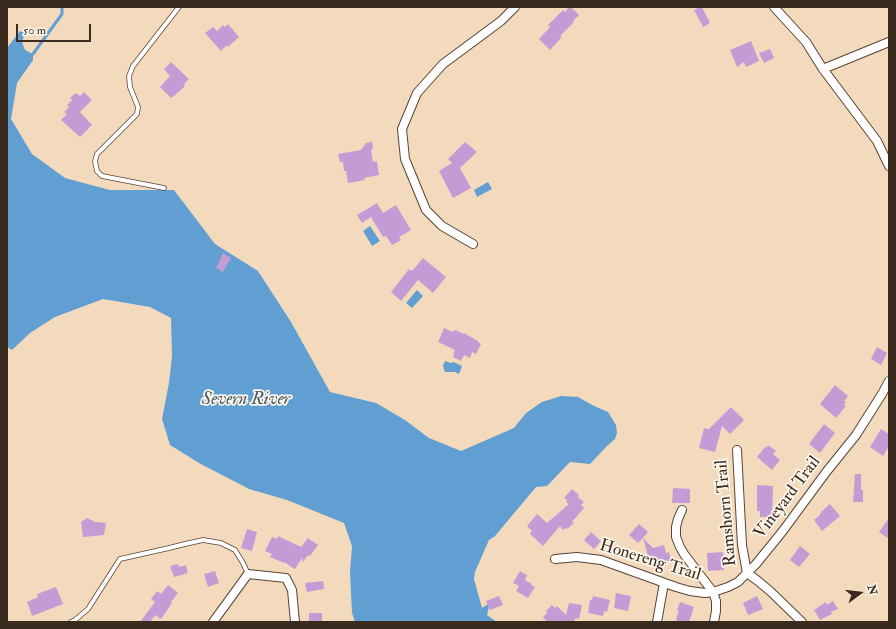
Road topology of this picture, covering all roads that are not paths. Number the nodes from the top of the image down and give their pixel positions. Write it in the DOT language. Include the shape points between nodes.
graph roads {
  1 [pos="179,7"];
  2 [pos="515,7"];
  3 [pos="774,7"];
  4 [pos="889,42"];
  5 [pos="822,69"];
  6 [pos="889,166"];
  7 [pos="164,188"];
  8 [pos="473,244"];
  9 [pos="889,381"];
  10 [pos="737,450"];
  11 [pos="682,510"];
  12 [pos="555,559"];
  13 [pos="747,573"];
  14 [pos="248,574"];
  15 [pos="664,582"];
  16 [pos="713,592"];
  17 [pos="71,622"];
  18 [pos="213,622"];
  19 [pos="295,622"];
  20 [pos="657,622"];
  21 [pos="714,622"];
  22 [pos="802,622"];
  1 -- 7 [label="lane" via="133,66 129,76 130,87 138,107 137,114 97,154 95,161 97,171 102,176"];
  2 -- 8 [label="street" via="501,21 443,64 417,93 402,129 405,159 426,210 442,226"];
  3 -- 5 [label="street" via="806,42"];
  4 -- 5 [label="street"];
  5 -- 6 [label="street" via="877,141"];
  9 -- 13 [label="street, Vineyard Trail" via="856,435 782,532"];
  10 -- 13 [label="street, Ramshorn Trail" via="742,545"];
  11 -- 16 [label="street" via="676,527 678,543"];
  12 -- 15 [label="street, Honereng Trail" via="577,557 601,560"];
  13 -- 16 [label="street, Vineyard Trail" via="728,588"];
  13 -- 22 [label="street"];
  14 -- 17 [label="lane" via="234,550 222,543 203,540 120,559 88,609"];
  14 -- 18 [label="street"];
  14 -- 19 [label="street" via="286,578 292,590"];
  15 -- 16 [label="street, Honereng Trail" via="690,591"];
  15 -- 20 [label="street"];
  16 -- 21 [label="street" via="716,601"];
}
